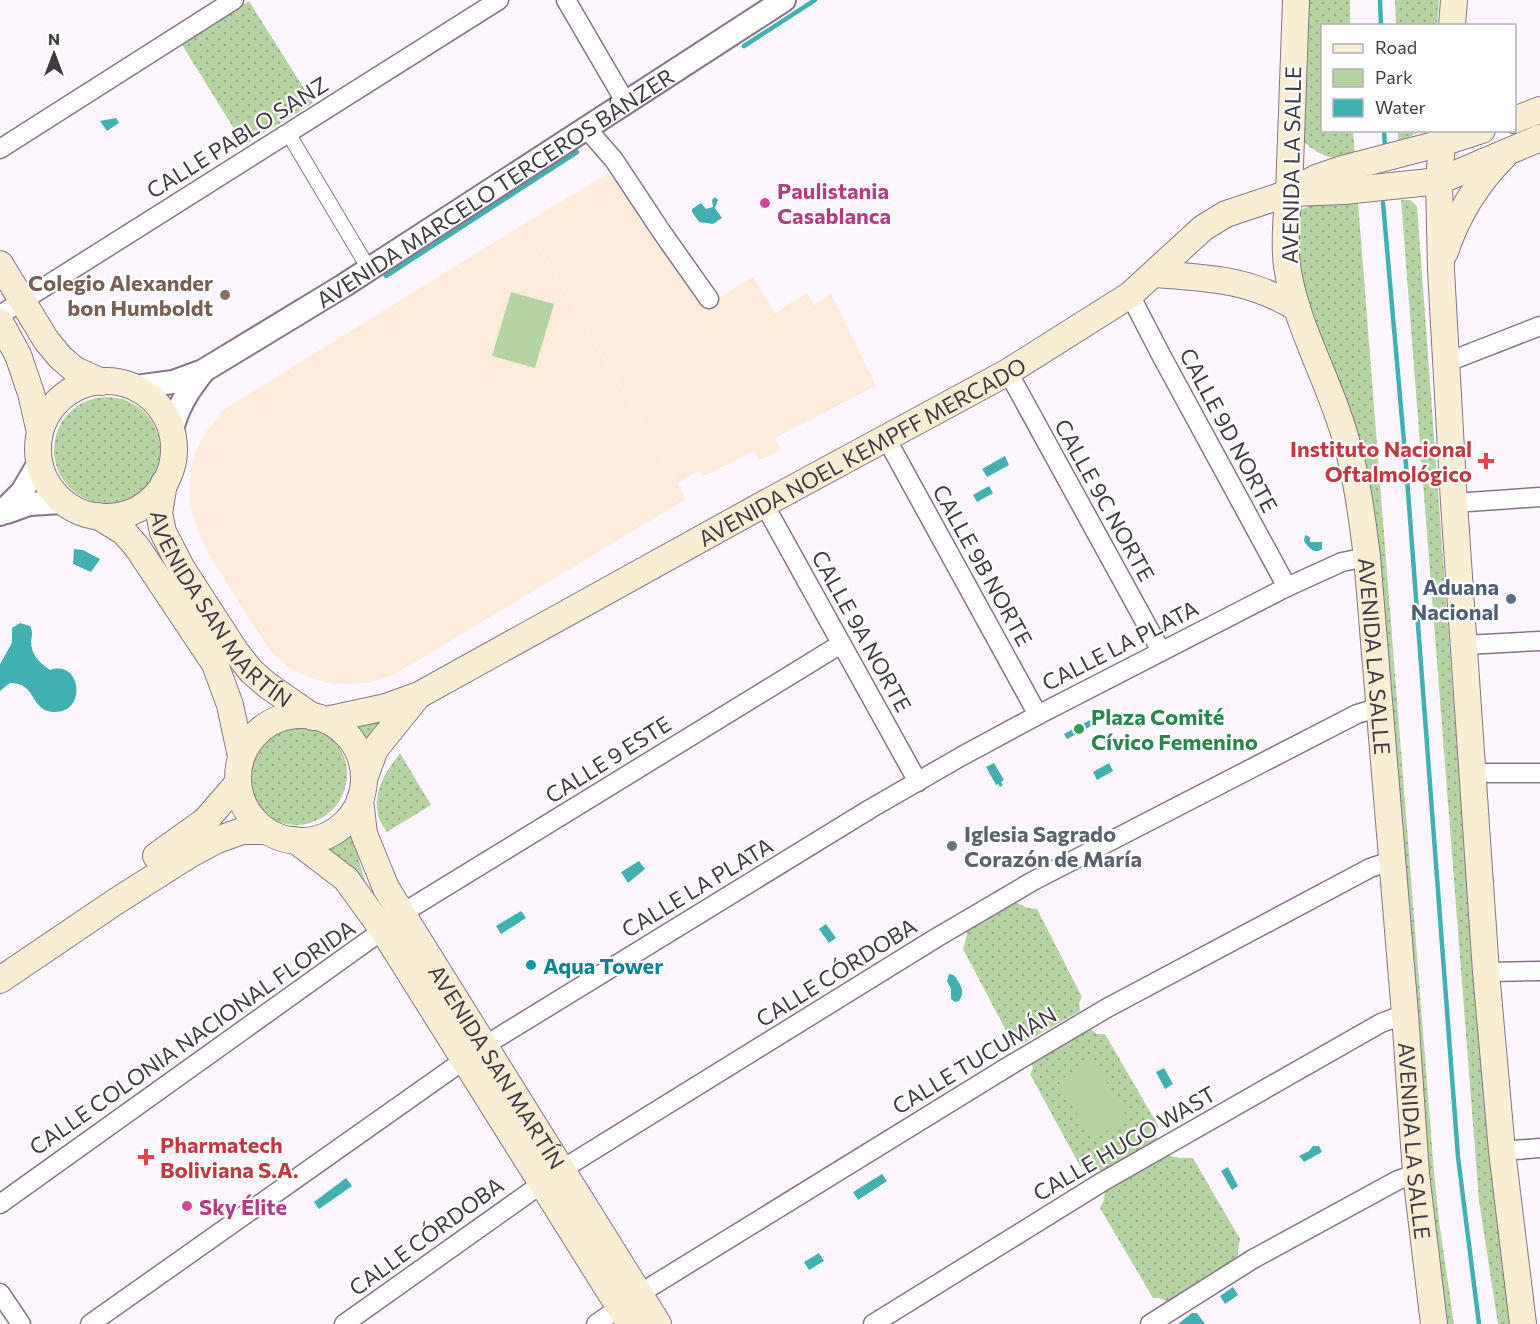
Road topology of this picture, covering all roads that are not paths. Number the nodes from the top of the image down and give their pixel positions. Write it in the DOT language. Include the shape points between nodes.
graph roads {
  1 [pos="234,0"];
  2 [pos="499,0"];
  3 [pos="566,0"];
  4 [pos="1296,0"];
  5 [pos="1454,0"];
  6 [pos="779,1"];
  7 [pos="1452,24"];
  8 [pos="626,103"];
  9 [pos="1540,110"];
  10 [pos="1516,120"];
  11 [pos="587,129"];
  12 [pos="1471,132"];
  13 [pos="288,134"];
  14 [pos="1443,137"];
  15 [pos="1540,138"];
  16 [pos="1510,149"];
  17 [pos="0,150"];
  18 [pos="1349,179"];
  19 [pos="1439,181"];
  20 [pos="1289,193"];
  21 [pos="0,264"];
  22 [pos="369,269"];
  23 [pos="1441,270"];
  24 [pos="1154,274"];
  25 [pos="1130,295"];
  26 [pos="709,299"];
  27 [pos="23,300"];
  28 [pos="1297,308"];
  29 [pos="0,315"];
  30 [pos="0,322"];
  31 [pos="1540,326"];
  32 [pos="1446,363"];
  33 [pos="203,371"];
  34 [pos="1008,372"];
  35 [pos="102,382"];
  36 [pos="136,387"];
  37 [pos="39,428"];
  38 [pos="171,432"];
  39 [pos="886,438"];
  40 [pos="39,464"];
  41 [pos="164,483"];
  42 [pos="1540,497"];
  43 [pos="62,502"];
  44 [pos="1454,503"];
  45 [pos="764,504"];
  46 [pos="0,515"];
  47 [pos="98,516"];
  48 [pos="1367,557"];
  49 [pos="1287,587"];
  50 [pos="1540,641"];
  51 [pos="841,644"];
  52 [pos="1465,645"];
  53 [pos="1161,651"];
  54 [pos="419,695"];
  55 [pos="1380,707"];
  56 [pos="1038,715"];
  57 [pos="320,718"];
  58 [pos="241,756"];
  59 [pos="1473,773"];
  60 [pos="1540,773"];
  61 [pos="918,782"];
  62 [pos="238,783"];
  63 [pos="362,789"];
  64 [pos="267,831"];
  65 [pos="295,840"];
  66 [pos="1391,861"];
  67 [pos="392,922"];
  68 [pos="0,958"];
  69 [pos="1540,971"];
  70 [pos="1486,972"];
  71 [pos="0,980"];
  72 [pos="1405,1014"];
  73 [pos="474,1053"];
  74 [pos="1540,1148"];
  75 [pos="1502,1151"];
  76 [pos="1416,1174"];
  77 [pos="551,1177"];
  78 [pos="0,1204"];
  79 [pos="0,1293"];
  80 [pos="630,1308"];
  81 [pos="1431,1323"];
  82 [pos="21,1324"];
  83 [pos="90,1324"];
  84 [pos="344,1324"];
  85 [pos="596,1324"];
  86 [pos="658,1324"];
  87 [pos="873,1324"];
  88 [pos="1150,1324"];
  89 [pos="1523,1324"];
  1 -- 17 [label="street"];
  2 -- 13 [label="street, CALLE PABLO SANZ"];
  3 -- 8 [label="street"];
  4 -- 20 [label="main road, AVENIDA LA SALLE"];
  5 -- 7 [label="main road"];
  6 -- 8 [label="street, AVENIDA MARCELO TERCEROS BÁNZER"];
  8 -- 11 [label="street, AVENIDA MARCELO TERCEROS BÁNZER"];
  9 -- 10 [label="main road"];
  11 -- 22 [label="street, AVENIDA MARCELO TERCEROS BÁNZER"];
  11 -- 26 [label="street" via="614,160"];
  12 -- 14 [label="main road, AVENIDA NOEL KEMPFF MERCADO"];
  13 -- 22 [label="street"];
  13 -- 27 [label="street, CALLE PABLO SANZ"];
  14 -- 18 [label="main road, AVENIDA NOEL KEMPFF MERCADO"];
  14 -- 19 [label="main road"];
  15 -- 16 [label="main road, AVENIDA NOEL KEMPFF MERCADO"];
  16 -- 19 [label="main road, AVENIDA NOEL KEMPFF MERCADO"];
  16 -- 23 [label="main road" via="1471,196 1453,231"];
  18 -- 19 [label="main road, AVENIDA NOEL KEMPFF MERCADO" via="1412,184"];
  18 -- 20 [label="main road, AVENIDA NOEL KEMPFF MERCADO"];
  19 -- 23 [label="main road"];
  20 -- 24 [label="main road, AVENIDA NOEL KEMPFF MERCADO" via="1226,214 1203,228"];
  20 -- 28 [label="main road, AVENIDA LA SALLE" via="1285,245"];
  21 -- 27 [label="main road"];
  22 -- 33 [label="street, AVENIDA MARCELO TERCEROS BÁNZER"];
  23 -- 32 [label="main road"];
  24 -- 25 [label="main road, AVENIDA NOEL KEMPFF MERCADO"];
  24 -- 28 [label="main road" via="1233,281 1268,292"];
  25 -- 34 [label="main road, AVENIDA NOEL KEMPFF MERCADO"];
  25 -- 49 [label="street, CALLE 9D NORTE"];
  27 -- 29 [label="street, CALLE PABLO SANZ"];
  27 -- 35 [label="main road" via="60,357 75,370"];
  28 -- 48 [label="main road, AVENIDA LA SALLE" via="1346,440"];
  30 -- 37 [label="main road" via="32,393"];
  31 -- 32 [label="street"];
  32 -- 44 [label="main road"];
  33 -- 36 [label="street, AVENIDA MARCELO TERCEROS BÁNZER" via="173,382"];
  33 -- 38 [label="street, AVENIDA MARCELO TERCEROS BÁNZER" via="184,397"];
  34 -- 39 [label="main road, AVENIDA NOEL KEMPFF MERCADO"];
  34 -- 53 [label="street, CALLE 9C NORTE"];
  35 -- 36 [label="main road"];
  35 -- 37 [label="main road" via="72,390"];
  36 -- 38 [label="main road" via="160,407"];
  37 -- 40 [label="main road"];
  38 -- 41 [label="main road" via="174,448"];
  39 -- 45 [label="main road, AVENIDA NOEL KEMPFF MERCADO"];
  39 -- 56 [label="street, CALLE 9B NORTE"];
  40 -- 43 [label="main road" via="51,491"];
  40 -- 46 [label="street" via="22,492"];
  41 -- 47 [label="main road" via="136,510 118,516"];
  41 -- 57 [label="main road, AVENIDA SAN MARTÍN" via="159,513 164,532 181,567 236,652 267,685"];
  42 -- 44 [label="street"];
  43 -- 46 [label="street" via="29,504"];
  43 -- 47 [label="main road" via="79,512"];
  44 -- 52 [label="main road"];
  45 -- 51 [label="street, CALLE 9A NORTE"];
  45 -- 54 [label="main road, AVENIDA NOEL KEMPFF MERCADO"];
  47 -- 58 [label="main road, AVENIDA SAN MARTÍN" via="124,532 137,547 215,664 230,705"];
  48 -- 49 [label="street, CALLE LA PLATA" via="1342,562"];
  48 -- 55 [label="main road, AVENIDA LA SALLE"];
  49 -- 53 [label="street, CALLE LA PLATA"];
  50 -- 52 [label="street"];
  51 -- 61 [label="street, CALLE 9A NORTE"];
  51 -- 67 [label="street, CALLE 9 ESTE"];
  52 -- 59 [label="main road"];
  53 -- 56 [label="street, CALLE LA PLATA"];
  54 -- 57 [label="main road, AVENIDA NOEL KEMPFF MERCADO" via="386,707"];
  54 -- 63 [label="main road, AVENIDA NOEL KEMPFF MERCADO" via="375,749"];
  55 -- 66 [label="main road, AVENIDA LA SALLE"];
  55 -- 77 [label="street, CALLE CÓRDOBA" via="1357,714 1033,881"];
  56 -- 61 [label="street, CALLE LA PLATA"];
  57 -- 58 [label="main road" via="295,715 278,719 262,728"];
  57 -- 63 [label="main road" via="341,730 354,744 361,760"];
  58 -- 62 [label="main road"];
  59 -- 60 [label="street"];
  59 -- 70 [label="main road"];
  61 -- 73 [label="street, CALLE LA PLATA"];
  62 -- 64 [label="main road" via="242,802"];
  62 -- 68 [label="main road" via="206,820 180,840"];
  63 -- 65 [label="main road" via="350,818 334,831 315,839"];
  63 -- 67 [label="main road, AVENIDA SAN MARTÍN" via="364,834 386,888"];
  64 -- 65 [label="main road"];
  64 -- 71 [label="main road" via="242,831 189,855"];
  65 -- 67 [label="main road, AVENIDA SAN MARTÍN" via="346,879"];
  66 -- 72 [label="main road, AVENIDA LA SALLE"];
  66 -- 80 [label="street, CALLE TUCUMÁN" via="1370,868 1107,1008 1008,1065"];
  67 -- 73 [label="main road, AVENIDA SAN MARTÍN"];
  67 -- 78 [label="street, CALLE COLONIA NACIONAL FLORIDA"];
  69 -- 70 [label="street"];
  70 -- 75 [label="main road"];
  72 -- 76 [label="main road, AVENIDA LA SALLE"];
  72 -- 87 [label="street, CALLE HUGO WAST" via="1381,1023 1102,1182"];
  73 -- 77 [label="main road, AVENIDA SAN MARTÍN"];
  73 -- 83 [label="street, CALLE LA PLATA"];
  74 -- 75 [label="street"];
  75 -- 89 [label="main road"];
  76 -- 81 [label="main road, AVENIDA LA SALLE"];
  76 -- 88 [label="street" via="1398,1180 1254,1259"];
  77 -- 80 [label="main road, AVENIDA SAN MARTÍN"];
  77 -- 84 [label="street, CALLE CÓRDOBA"];
  79 -- 82 [label="street"];
  80 -- 85 [label="street, CALLE TUCUMÁN"];
  80 -- 86 [label="main road, AVENIDA SAN MARTÍN"];
}
